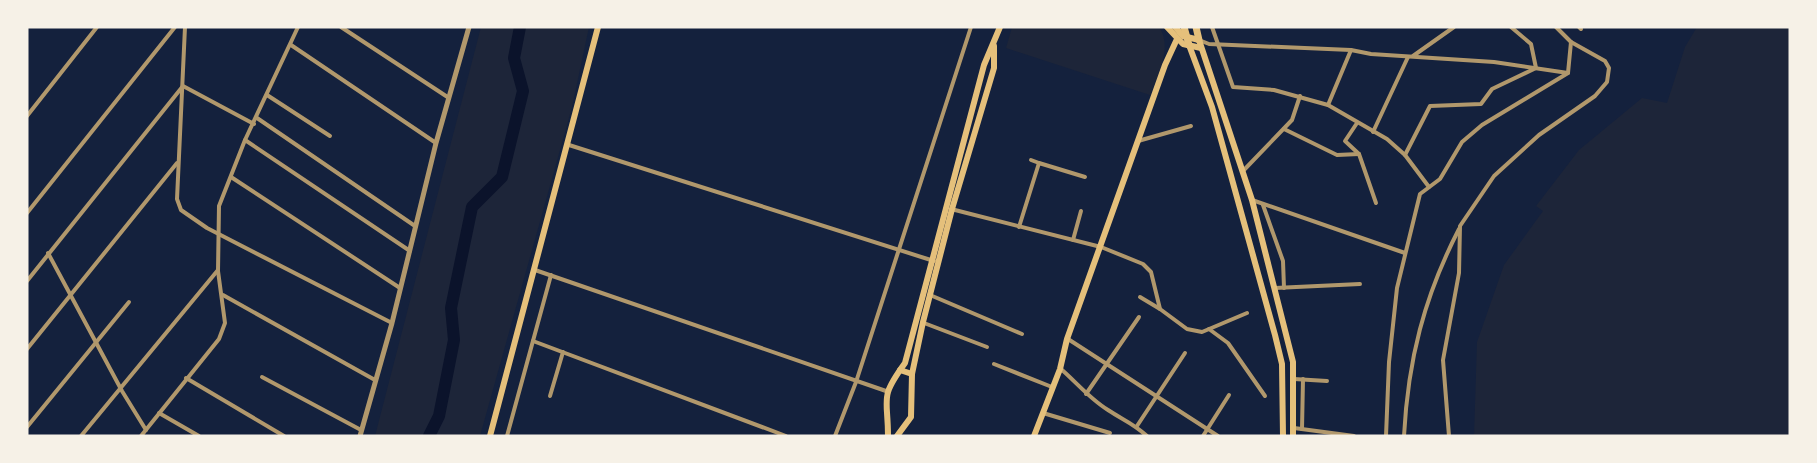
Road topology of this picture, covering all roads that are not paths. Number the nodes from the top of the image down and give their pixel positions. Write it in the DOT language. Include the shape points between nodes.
graph roads {
  1 [pos="98,27"];
  2 [pos="175,27"];
  3 [pos="185,27"];
  4 [pos="298,27"];
  5 [pos="341,27"];
  6 [pos="469,27"];
  7 [pos="598,27"];
  8 [pos="971,27"];
  9 [pos="1000,27"];
  10 [pos="1167,27"];
  11 [pos="1175,27"];
  12 [pos="1196,27"];
  13 [pos="1212,27"];
  14 [pos="1454,27"];
  15 [pos="1511,27"];
  16 [pos="1556,27"];
  17 [pos="1183,33"];
  18 [pos="1571,42"];
  19 [pos="1200,44"];
  20 [pos="1209,44"];
  21 [pos="291,45"];
  22 [pos="1189,45"];
  23 [pos="1216,45"];
  24 [pos="994,46"];
  25 [pos="1351,50"];
  26 [pos="1411,57"];
  27 [pos="1536,69"];
  28 [pos="1568,74"];
  29 [pos="183,86"];
  30 [pos="267,95"];
  31 [pos="1300,96"];
  32 [pos="449,98"];
  33 [pos="1328,105"];
  34 [pos="27,116"];
  35 [pos="257,118"];
  36 [pos="1357,123"];
  37 [pos="254,124"];
  38 [pos="1191,126"];
  39 [pos="1284,129"];
  40 [pos="1373,132"];
  41 [pos="330,136"];
  42 [pos="245,140"];
  43 [pos="1137,141"];
  44 [pos="436,143"];
  45 [pos="569,145"];
  46 [pos="1359,154"];
  47 [pos="1405,156"];
  48 [pos="1031,160"];
  49 [pos="178,163"];
  50 [pos="1039,163"];
  51 [pos="1242,171"];
  52 [pos="231,177"];
  53 [pos="1085,177"];
  54 [pos="1430,187"];
  55 [pos="1252,200"];
  56 [pos="1376,203"];
  57 [pos="1262,204"];
  58 [pos="949,208"];
  59 [pos="1081,211"];
  60 [pos="27,213"];
  61 [pos="416,226"];
  62 [pos="1460,226"];
  63 [pos="1019,227"];
  64 [pos="219,233"];
  65 [pos="1073,240"];
  66 [pos="1101,247"];
  67 [pos="900,250"];
  68 [pos="410,251"];
  69 [pos="1405,253"];
  70 [pos="48,254"];
  71 [pos="931,260"];
  72 [pos="939,262"];
  73 [pos="219,269"];
  74 [pos="535,270"];
  75 [pos="551,275"];
  76 [pos="27,281"];
  77 [pos="1360,284"];
  78 [pos="400,288"];
  79 [pos="1274,288"];
  80 [pos="1284,288"];
  81 [pos="70,295"];
  82 [pos="223,295"];
  83 [pos="930,295"];
  84 [pos="1140,297"];
  85 [pos="129,302"];
  86 [pos="1160,309"];
  87 [pos="1247,313"];
  88 [pos="1139,317"];
  89 [pos="923,322"];
  90 [pos="392,323"];
  91 [pos="1208,329"];
  92 [pos="1022,333"];
  93 [pos="1067,339"];
  94 [pos="533,341"];
  95 [pos="95,342"];
  96 [pos="987,347"];
  97 [pos="27,349"];
  98 [pos="563,352"];
  99 [pos="1185,353"];
  100 [pos="1108,363"];
  101 [pos="994,364"];
  102 [pos="1060,369"];
  103 [pos="900,370"];
  104 [pos="912,374"];
  105 [pos="262,377"];
  106 [pos="186,378"];
  107 [pos="1294,379"];
  108 [pos="1303,379"];
  109 [pos="375,381"];
  110 [pos="856,381"];
  111 [pos="1327,381"];
  112 [pos="120,387"];
  113 [pos="1052,387"];
  114 [pos="886,391"];
  115 [pos="1086,394"];
  116 [pos="1155,394"];
  117 [pos="1229,395"];
  118 [pos="550,396"];
  119 [pos="1266,396"];
  120 [pos="1043,413"];
  121 [pos="159,414"];
  122 [pos="1137,426"];
  123 [pos="27,427"];
  124 [pos="1294,428"];
  125 [pos="146,429"];
  126 [pos="1208,429"];
  127 [pos="1302,429"];
  128 [pos="360,433"];
  129 [pos="1110,433"];
  130 [pos="81,436"];
  131 [pos="141,436"];
  132 [pos="198,436"];
  133 [pos="284,436"];
  134 [pos="490,436"];
  135 [pos="507,436"];
  136 [pos="786,436"];
  137 [pos="835,436"];
  138 [pos="888,436"];
  139 [pos="897,436"];
  140 [pos="1034,436"];
  141 [pos="1147,436"];
  142 [pos="1203,436"];
  143 [pos="1218,436"];
  144 [pos="1283,436"];
  145 [pos="1293,436"];
  146 [pos="1354,436"];
  147 [pos="1386,436"];
  148 [pos="1404,436"];
  149 [pos="1449,436"];
  1 -- 34 [label="street"];
  2 -- 60 [label="street"];
  3 -- 29 [label="street"];
  4 -- 21 [label="street"];
  5 -- 32 [label="street"];
  6 -- 32 [label="street"];
  7 -- 45 [label="main road"];
  8 -- 67 [label="street"];
  9 -- 24 [label="main road"];
  10 -- 17 [label="main road"];
  11 -- 17 [label="main road"];
  12 -- 19 [label="highway"];
  13 -- 23 [label="street"];
  14 -- 26 [label="street"];
  15 -- 27 [label="street" via="1531,44"];
  16 -- 18 [label="street"];
  17 -- 19 [label="main road"];
  17 -- 22 [label="highway"];
  17 -- 43 [label="main road" via="1165,65"];
  18 -- 28 [label="street"];
  18 -- 62 [label="street" via="1605,61 1609,68 1607,82 1595,96 1539,135 1494,176"];
  19 -- 20 [label="street"];
  19 -- 20 [label="street"];
  19 -- 22 [label="main road"];
  19 -- 51 [label="main road"];
  20 -- 23 [label="street"];
  21 -- 30 [label="street"];
  21 -- 44 [label="street"];
  22 -- 144 [label="main road" via="1212,107 1282,364"];
  23 -- 25 [label="street"];
  23 -- 31 [label="street" via="1233,87"];
  24 -- 58 [label="main road" via="984,64"];
  24 -- 58 [label="main road" via="994,68"];
  25 -- 26 [label="street"];
  25 -- 33 [label="street"];
  26 -- 27 [label="street"];
  26 -- 40 [label="street"];
  27 -- 28 [label="street"];
  27 -- 47 [label="street" via="1492,89 1481,104 1430,106"];
  28 -- 54 [label="street" via="1482,125 1462,142 1440,179"];
  29 -- 37 [label="street"];
  29 -- 49 [label="street"];
  29 -- 70 [label="street"];
  30 -- 35 [label="street"];
  30 -- 41 [label="street"];
  31 -- 33 [label="street"];
  31 -- 39 [label="street" via="1292,120"];
  32 -- 44 [label="street"];
  33 -- 36 [label="street"];
  35 -- 37 [label="street"];
  35 -- 61 [label="street"];
  36 -- 40 [label="street"];
  36 -- 46 [label="street" via="1345,141"];
  37 -- 42 [label="street"];
  38 -- 43 [label="street"];
  39 -- 46 [label="street" via="1337,155"];
  39 -- 51 [label="street"];
  40 -- 47 [label="street" via="1388,139"];
  42 -- 52 [label="street"];
  42 -- 68 [label="street"];
  43 -- 66 [label="main road"];
  44 -- 61 [label="street"];
  45 -- 67 [label="street"];
  45 -- 74 [label="main road"];
  46 -- 56 [label="street"];
  47 -- 54 [label="street"];
  48 -- 50 [label="street"];
  49 -- 64 [label="street" via="177,199 182,210"];
  49 -- 81 [label="street"];
  50 -- 53 [label="street"];
  50 -- 63 [label="street"];
  51 -- 55 [label="main road"];
  52 -- 64 [label="street" via="219,206"];
  52 -- 78 [label="street"];
  54 -- 69 [label="street" via="1420,194"];
  55 -- 57 [label="street"];
  55 -- 79 [label="main road"];
  57 -- 69 [label="street"];
  57 -- 80 [label="street" via="1283,261"];
  58 -- 63 [label="street"];
  58 -- 71 [label="main road"];
  58 -- 72 [label="main road"];
  59 -- 65 [label="street"];
  61 -- 68 [label="street"];
  62 -- 148 [label="street" via="1437,270 1425,307 1407,384"];
  62 -- 149 [label="street" via="1459,273 1443,360"];
  63 -- 65 [label="street"];
  64 -- 73 [label="street"];
  64 -- 90 [label="street"];
  65 -- 66 [label="street"];
  66 -- 86 [label="street" via="1143,264 1151,272"];
  66 -- 93 [label="main road"];
  67 -- 71 [label="street"];
  67 -- 110 [label="street"];
  68 -- 78 [label="street"];
  69 -- 147 [label="street" via="1389,362"];
  70 -- 76 [label="street"];
  70 -- 81 [label="street"];
  71 -- 72 [label="street"];
  71 -- 103 [label="main road"];
  72 -- 83 [label="main road"];
  73 -- 82 [label="street"];
  73 -- 112 [label="street"];
  74 -- 75 [label="street"];
  74 -- 134 [label="main road"];
  75 -- 94 [label="street"];
  75 -- 110 [label="street"];
  77 -- 80 [label="street"];
  78 -- 90 [label="street"];
  79 -- 80 [label="street"];
  79 -- 107 [label="main road"];
  81 -- 95 [label="street"];
  81 -- 97 [label="street"];
  82 -- 106 [label="street" via="225,323 219,339"];
  82 -- 109 [label="street"];
  83 -- 89 [label="main road"];
  83 -- 92 [label="street"];
  84 -- 86 [label="street"];
  85 -- 95 [label="street"];
  86 -- 91 [label="street" via="1187,329"];
  87 -- 91 [label="street"];
  88 -- 100 [label="street"];
  89 -- 96 [label="street"];
  89 -- 104 [label="main road"];
  90 -- 109 [label="street"];
  91 -- 119 [label="street" via="1228,343"];
  93 -- 100 [label="street"];
  93 -- 102 [label="main road"];
  94 -- 98 [label="street"];
  94 -- 135 [label="street"];
  95 -- 112 [label="street"];
  95 -- 123 [label="street"];
  98 -- 118 [label="street"];
  98 -- 136 [label="street"];
  99 -- 116 [label="street"];
  100 -- 115 [label="street"];
  100 -- 116 [label="street"];
  101 -- 113 [label="street"];
  102 -- 113 [label="main road"];
  102 -- 115 [label="street"];
  103 -- 104 [label="main road"];
  103 -- 114 [label="main road"];
  104 -- 139 [label="main road" via="911,417"];
  105 -- 128 [label="street"];
  106 -- 121 [label="street"];
  106 -- 133 [label="street"];
  107 -- 108 [label="street"];
  107 -- 124 [label="main road"];
  108 -- 111 [label="street"];
  108 -- 127 [label="street"];
  109 -- 128 [label="street"];
  110 -- 114 [label="street"];
  110 -- 137 [label="street"];
  112 -- 125 [label="street"];
  112 -- 130 [label="street"];
  113 -- 120 [label="main road"];
  114 -- 138 [label="main road"];
  115 -- 122 [label="street"];
  116 -- 122 [label="street"];
  116 -- 126 [label="street"];
  117 -- 126 [label="street"];
  120 -- 129 [label="street"];
  120 -- 140 [label="main road"];
  121 -- 125 [label="street"];
  121 -- 132 [label="street"];
  122 -- 141 [label="street"];
  124 -- 127 [label="street"];
  124 -- 145 [label="main road"];
  125 -- 131 [label="street"];
  126 -- 142 [label="street"];
  126 -- 143 [label="street"];
  127 -- 146 [label="street"];
}
